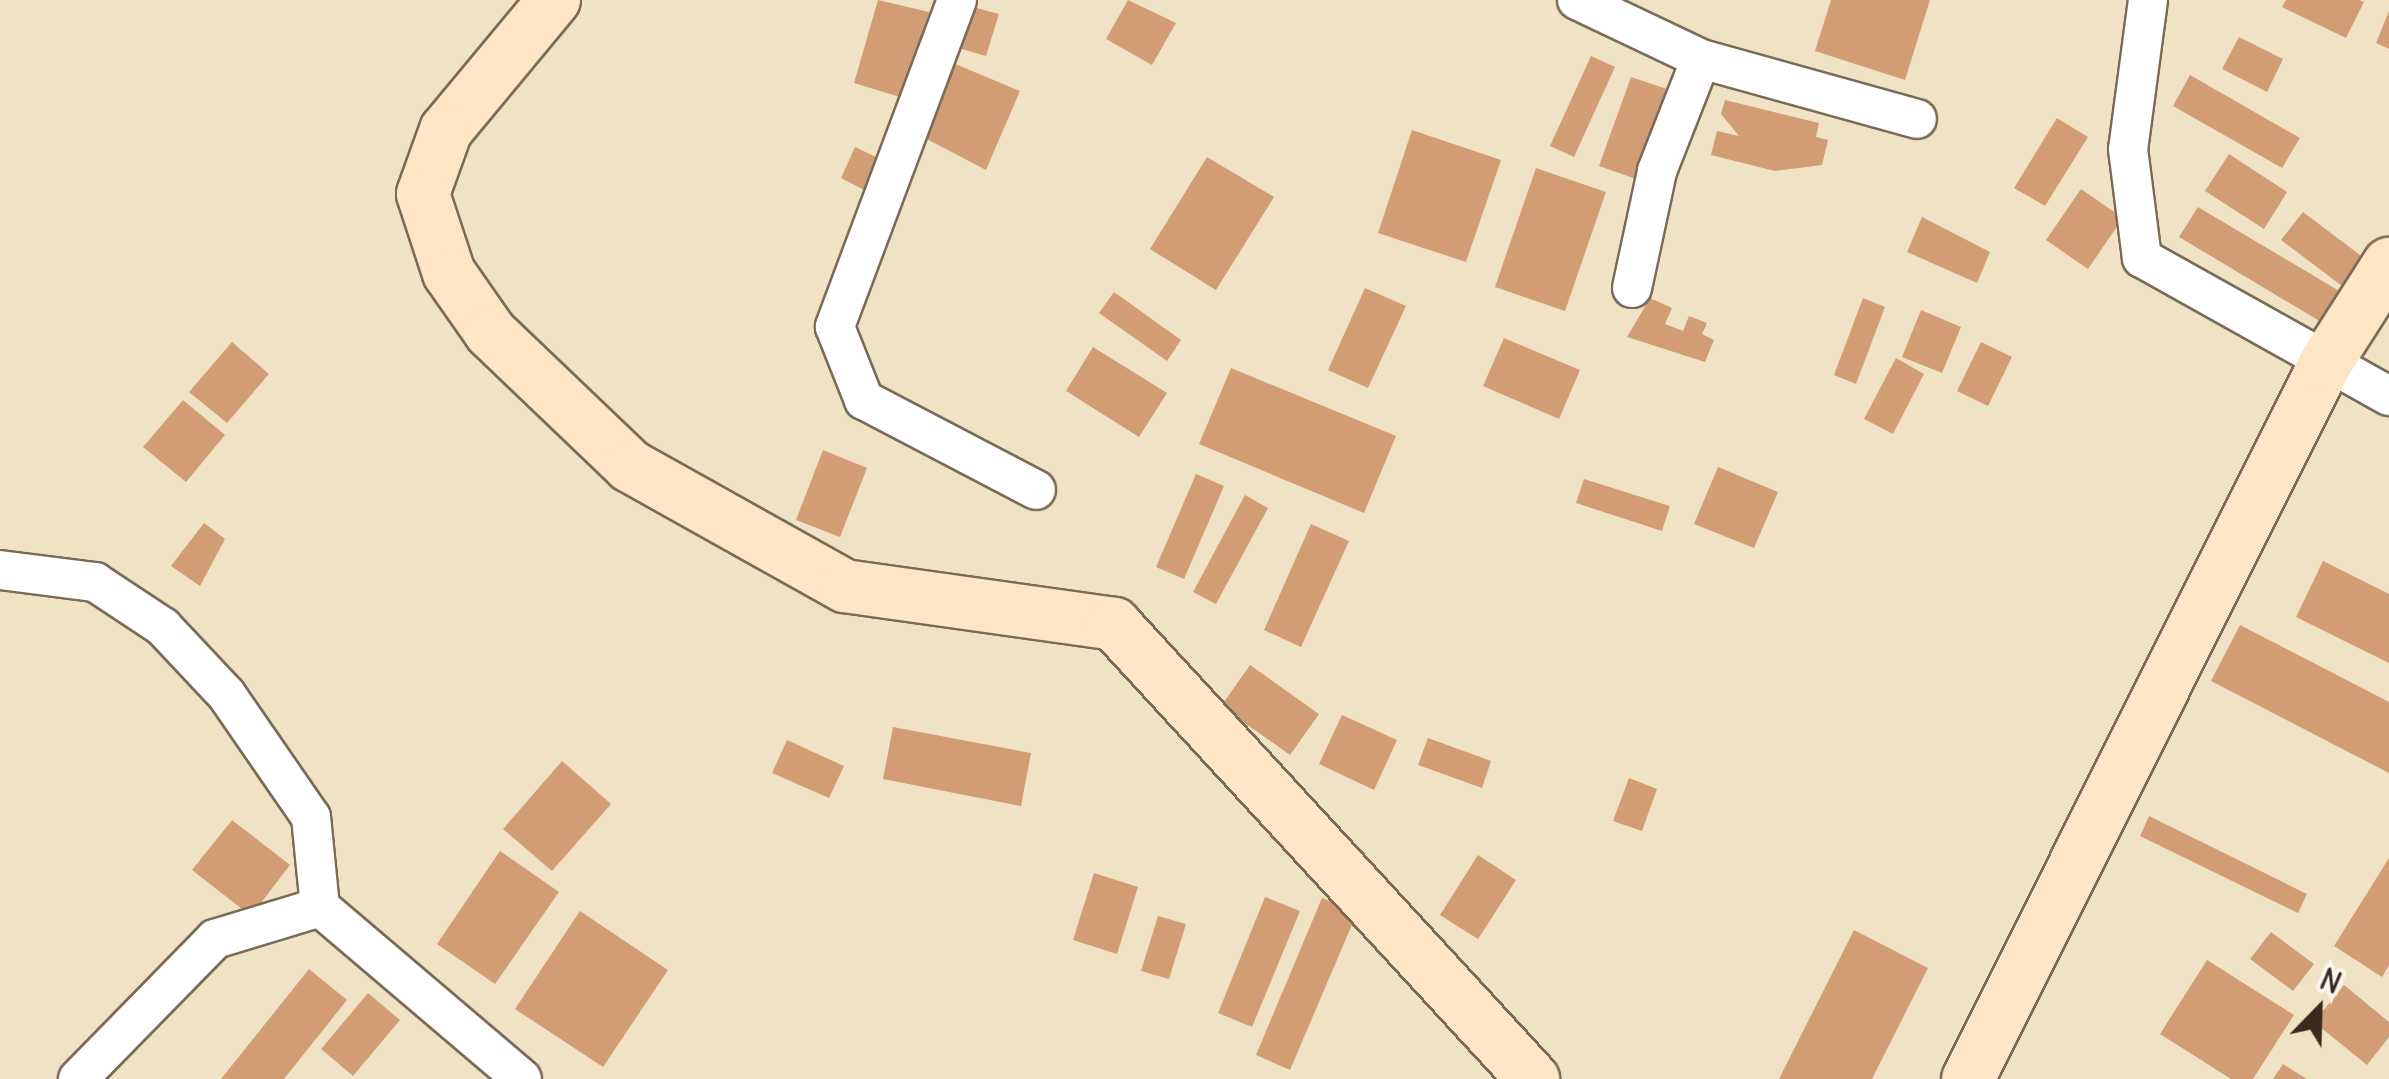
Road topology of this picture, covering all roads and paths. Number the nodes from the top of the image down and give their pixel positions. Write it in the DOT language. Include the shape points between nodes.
graph roads {
  1 [pos="554,0"];
  2 [pos="957,0"];
  3 [pos="1577,0"];
  4 [pos="2148,0"];
  5 [pos="1701,59"];
  6 [pos="1917,119"];
  7 [pos="2389,264"];
  8 [pos="1632,288"];
  9 [pos="2325,364"];
  10 [pos="2389,396"];
  11 [pos="1036,490"];
  12 [pos="0,570"];
  13 [pos="320,907"];
  14 [pos="78,1079"];
  15 [pos="522,1079"];
  16 [pos="1533,1079"];
  17 [pos="1968,1079"];
  1 -- 16 [label="street" via="446,130 422,194 449,273 491,333 630,466 845,586 1114,624"];
  2 -- 11 [label="street" via="835,327 864,400"];
  3 -- 5 [label="street"];
  4 -- 9 [label="street" via="2128,149 2142,258"];
  5 -- 6 [label="street"];
  5 -- 8 [label="street" via="1658,171"];
  7 -- 9 [label="street"];
  9 -- 10 [label="street"];
  9 -- 17 [label="street"];
  12 -- 13 [label="street" via="95,582 163,627 201,667 310,816"];
  13 -- 14 [label="street" via="216,939"];
  13 -- 15 [label="street"];
}
